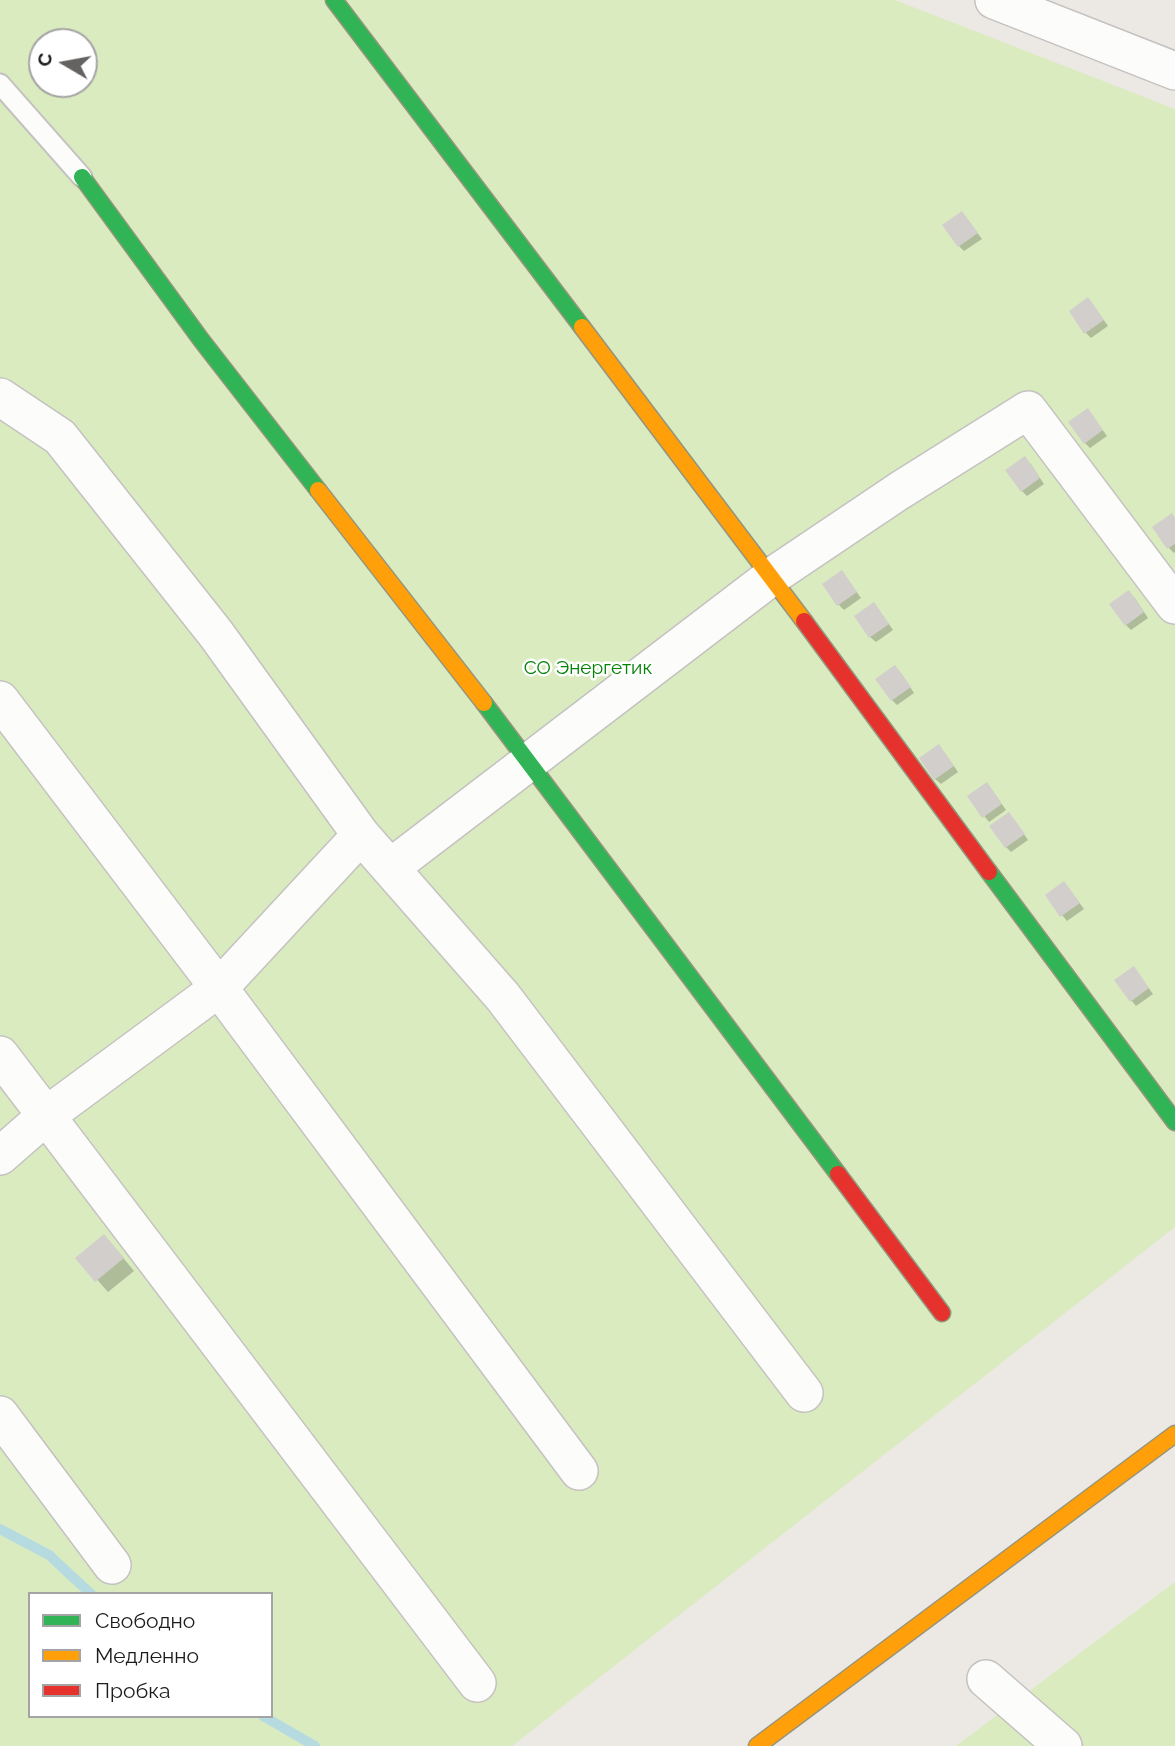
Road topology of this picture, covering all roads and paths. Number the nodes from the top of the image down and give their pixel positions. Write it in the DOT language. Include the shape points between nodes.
graph roads {
  1 [pos="334,0"];
  2 [pos="995,0"];
  3 [pos="1175,71"];
  4 [pos="0,83"];
  5 [pos="82,177"];
  6 [pos="0,397"];
  7 [pos="771,577"];
  8 [pos="1175,605"];
  9 [pos="0,700"];
  10 [pos="530,761"];
  11 [pos="361,835"];
  12 [pos="390,868"];
  13 [pos="219,988"];
  14 [pos="0,1055"];
  15 [pos="47,1115"];
  16 [pos="1175,1122"];
  17 [pos="0,1156"];
  18 [pos="942,1313"];
  19 [pos="804,1393"];
  20 [pos="0,1415"];
  21 [pos="1175,1434"];
  22 [pos="579,1471"];
  23 [pos="111,1565"];
  24 [pos="986,1679"];
  25 [pos="477,1683"];
  26 [pos="757,1746"];
  27 [pos="1063,1746"];
  1 -- 7 [label="street"];
  2 -- 3 [label="street"];
  4 -- 5 [label="lane"];
  5 -- 10 [label="street" via="202,341"];
  6 -- 11 [label="street" via="60,438 216,634"];
  7 -- 8 [label="street" via="1028,410"];
  7 -- 10 [label="street"];
  7 -- 16 [label="street"];
  9 -- 13 [label="street"];
  10 -- 12 [label="street"];
  10 -- 18 [label="street"];
  11 -- 12 [label="street"];
  11 -- 13 [label="street"];
  12 -- 19 [label="street" via="503,997"];
  13 -- 15 [label="street"];
  13 -- 22 [label="street"];
  14 -- 15 [label="street"];
  15 -- 17 [label="street"];
  15 -- 25 [label="street"];
  20 -- 23 [label="street"];
  21 -- 26 [label="street"];
  24 -- 27 [label="street"];
}
